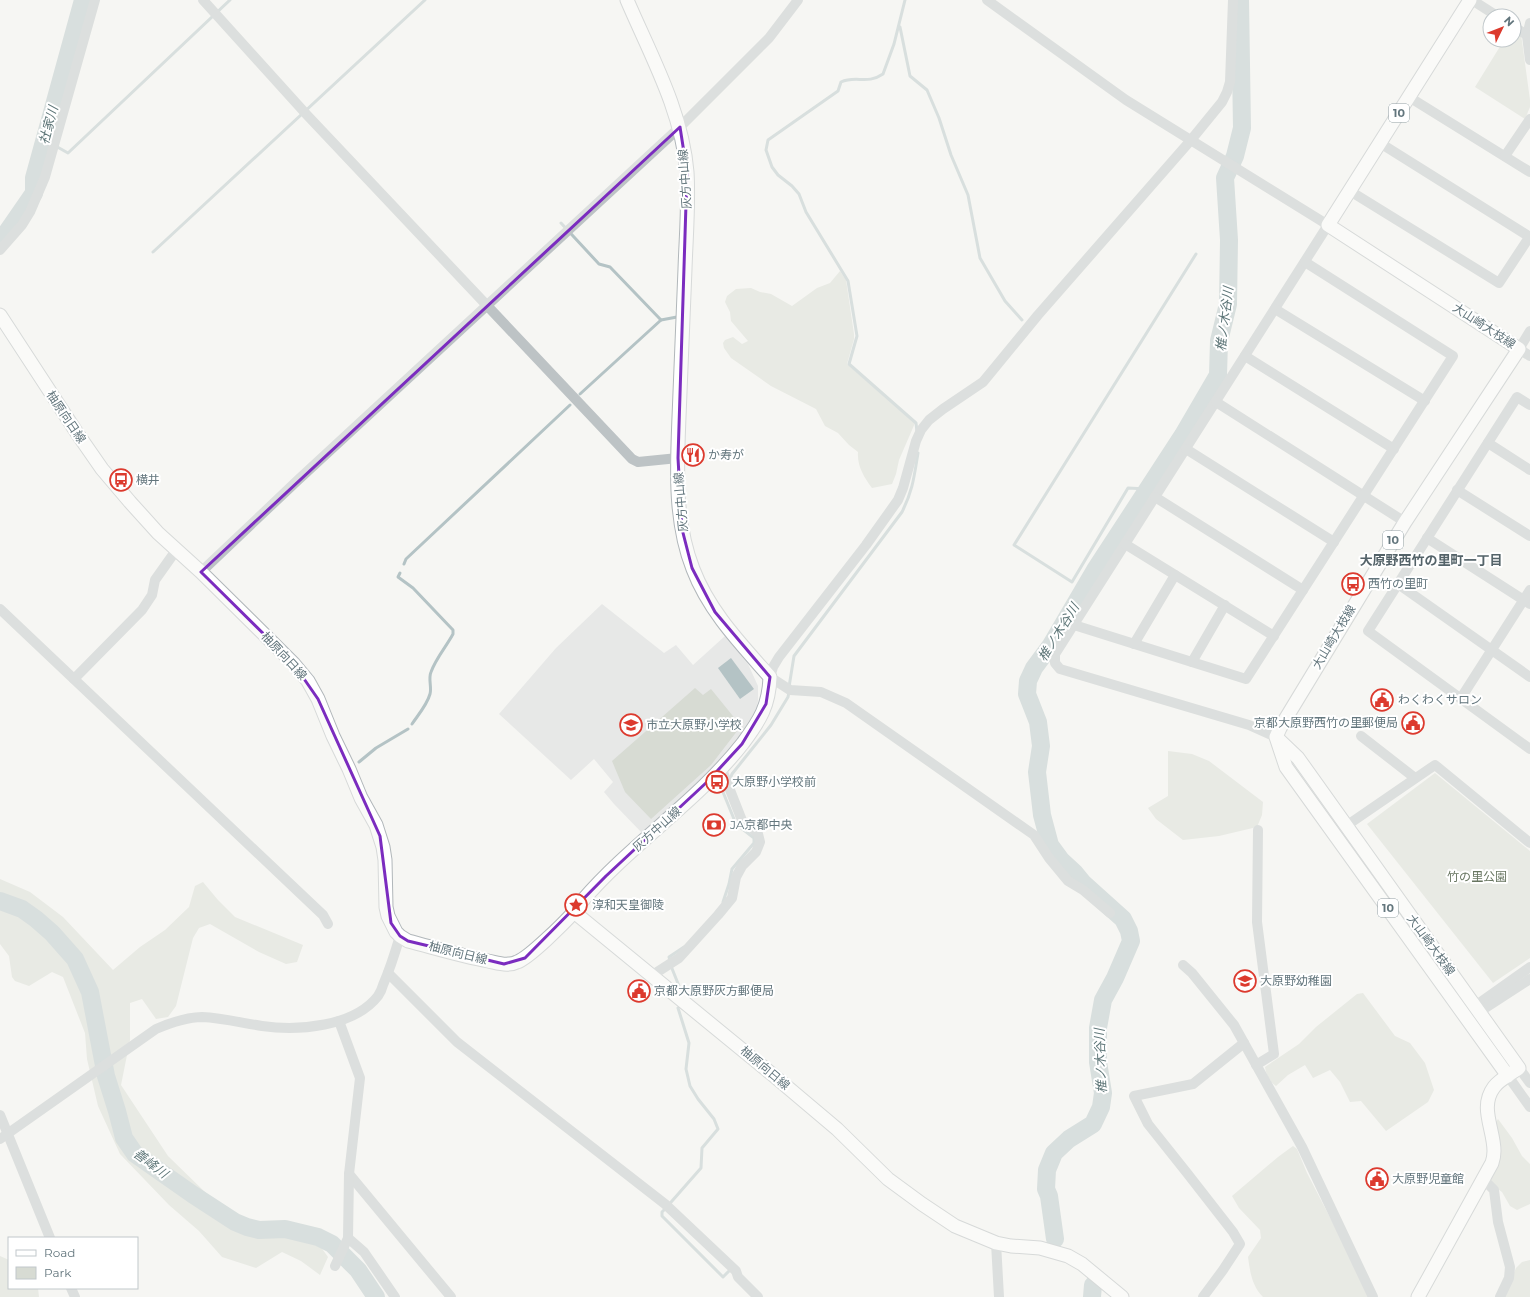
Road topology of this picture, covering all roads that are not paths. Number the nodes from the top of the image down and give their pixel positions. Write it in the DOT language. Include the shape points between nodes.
graph roads {
  1 [pos="95,0"];
  2 [pos="203,0"];
  3 [pos="627,0"];
  4 [pos="798,0"];
  5 [pos="987,0"];
  6 [pos="1233,0"];
  7 [pos="1471,0"];
  8 [pos="1484,8"];
  9 [pos="1530,23"];
  10 [pos="1522,32"];
  11 [pos="1527,35"];
  12 [pos="1530,60"];
  13 [pos="1409,97"];
  14 [pos="1530,119"];
  15 [pos="680,127"];
  16 [pos="1191,140"];
  17 [pos="1380,143"];
  18 [pos="1505,156"];
  19 [pos="1530,172"];
  20 [pos="1350,191"];
  21 [pos="1328,225"];
  22 [pos="1530,237"];
  23 [pos="0,250"];
  24 [pos="1305,262"];
  25 [pos="488,305"];
  26 [pos="1275,309"];
  27 [pos="0,315"];
  28 [pos="1530,331"];
  29 [pos="1524,352"];
  30 [pos="1245,356"];
  31 [pos="1425,401"];
  32 [pos="1216,402"];
  33 [pos="1530,405"];
  34 [pos="1488,443"];
  35 [pos="1186,449"];
  36 [pos="1394,449"];
  37 [pos="678,458"];
  38 [pos="1530,470"];
  39 [pos="1458,490"];
  40 [pos="1363,496"];
  41 [pos="1155,497"];
  42 [pos="1405,522"];
  43 [pos="1530,536"];
  44 [pos="1428,538"];
  45 [pos="1334,542"];
  46 [pos="1125,544"];
  47 [pos="176,549"];
  48 [pos="201,572"];
  49 [pos="1176,575"];
  50 [pos="1398,584"];
  51 [pos="1303,590"];
  52 [pos="1530,590"];
  53 [pos="1527,602"];
  54 [pos="1225,605"];
  55 [pos="0,609"];
  56 [pos="1074,625"];
  57 [pos="1274,636"];
  58 [pos="1134,644"];
  59 [pos="1492,650"];
  60 [pos="1192,662"];
  61 [pos="770,677"];
  62 [pos="1530,677"];
  63 [pos="74,679"];
  64 [pos="1461,698"];
  65 [pos="1361,736"];
  66 [pos="1276,737"];
  67 [pos="1530,749"];
  68 [pos="721,767"];
  69 [pos="1415,778"];
  70 [pos="1346,826"];
  71 [pos="1258,830"];
  72 [pos="1530,843"];
  73 [pos="574,912"];
  74 [pos="1110,913"];
  75 [pos="328,924"];
  76 [pos="400,936"];
  77 [pos="1183,965"];
  78 [pos="1530,967"];
  79 [pos="388,973"];
  80 [pos="651,976"];
  81 [pos="1530,979"];
  82 [pos="1477,1009"];
  83 [pos="339,1021"];
  84 [pos="1244,1043"];
  85 [pos="1256,1065"];
  86 [pos="1519,1068"];
  87 [pos="1508,1076"];
  88 [pos="1530,1083"];
  89 [pos="1530,1107"];
  90 [pos="0,1115"];
  91 [pos="4,1136"];
  92 [pos="350,1174"];
  93 [pos="1484,1180"];
  94 [pos="50,1237"];
  95 [pos="347,1241"];
  96 [pos="996,1243"];
  97 [pos="335,1266"];
  98 [pos="395,1297"];
  99 [pos="451,1297"];
  100 [pos="758,1297"];
  101 [pos="999,1297"];
  102 [pos="1122,1297"];
  103 [pos="1203,1297"];
  104 [pos="1373,1297"];
  105 [pos="1418,1297"];
  106 [pos="1500,1297"];
  1 -- 23 [label="street" via="45,177 22,225"];
  2 -- 25 [label="street"];
  3 -- 15 [label="main road, 灰方中山線" via="664,82"];
  4 -- 15 [label="street" via="769,38"];
  5 -- 16 [label="street" via="1126,100"];
  6 -- 16 [label="street" via="1231,65 1227,92"];
  7 -- 8 [label="street"];
  7 -- 13 [label="main road, 10"];
  9 -- 11 [label="street"];
  10 -- 11 [label="street"];
  11 -- 12 [label="street"];
  13 -- 17 [label="main road, 10"];
  13 -- 18 [label="street"];
  14 -- 18 [label="street"];
  15 -- 25 [label="street"];
  15 -- 37 [label="main road, 灰方中山線" via="687,172 687,216"];
  16 -- 21 [label="street"];
  16 -- 61 [label="street" via="1042,310 983,382 943,409 921,430 898,500 779,657"];
  17 -- 20 [label="main road, 10"];
  17 -- 22 [label="street"];
  18 -- 19 [label="street"];
  20 -- 21 [label="main road, 10"];
  20 -- 22 [label="street" via="1499,283"];
  21 -- 24 [label="street"];
  21 -- 29 [label="main road, 大山崎大枝線"];
  24 -- 26 [label="street"];
  24 -- 31 [label="street" via="1453,356"];
  25 -- 37 [label="street" via="632,459 638,462"];
  25 -- 48 [label="street"];
  26 -- 30 [label="street"];
  26 -- 31 [label="street"];
  27 -- 47 [label="main road, 柚原向日線" via="102,469 158,533"];
  28 -- 29 [label="street"];
  29 -- 42 [label="main road, 大山崎大枝線 / 10"];
  30 -- 32 [label="street"];
  30 -- 36 [label="street"];
  31 -- 36 [label="street"];
  32 -- 35 [label="street"];
  32 -- 40 [label="street"];
  33 -- 34 [label="street" via="1517,397"];
  34 -- 38 [label="street"];
  34 -- 39 [label="street"];
  35 -- 41 [label="street"];
  35 -- 45 [label="street"];
  36 -- 40 [label="street"];
  37 -- 61 [label="main road, 灰方中山線" via="678,501 692,568 715,612"];
  39 -- 43 [label="street"];
  39 -- 44 [label="street"];
  40 -- 42 [label="street"];
  40 -- 45 [label="street"];
  41 -- 46 [label="street"];
  41 -- 51 [label="street"];
  42 -- 66 [label="main road, 大山崎大枝線 / 10" via="1283,721"];
  44 -- 50 [label="street"];
  44 -- 53 [label="street"];
  45 -- 51 [label="street"];
  46 -- 49 [label="street"];
  46 -- 56 [label="street"];
  47 -- 48 [label="main road, 柚原向日線"];
  47 -- 63 [label="street" via="155,580 152,595 142,610"];
  48 -- 76 [label="main road, 柚原向日線" via="293,663 308,681 318,699 380,836 385,860 386,907 391,923"];
  49 -- 54 [label="street"];
  49 -- 58 [label="street"];
  50 -- 59 [label="street"];
  50 -- 64 [label="street" via="1368,631"];
  51 -- 57 [label="street"];
  52 -- 53 [label="street"];
  53 -- 59 [label="street"];
  54 -- 57 [label="street"];
  54 -- 60 [label="street"];
  55 -- 63 [label="street"];
  56 -- 58 [label="street"];
  56 -- 66 [label="street" via="1055,654 1055,664 1060,669 1249,725"];
  57 -- 60 [label="street" via="1246,679"];
  58 -- 60 [label="street"];
  59 -- 62 [label="street"];
  59 -- 64 [label="street"];
  61 -- 68 [label="main road, 灰方中山線" via="764,710 742,744"];
  61 -- 74 [label="street" via="790,690 821,692 852,708 1034,834 1068,881"];
  63 -- 75 [label="street" via="323,915"];
  64 -- 67 [label="street"];
  65 -- 69 [label="street"];
  66 -- 70 [label="main road, 大山崎大枝線 / 10" via="1298,758"];
  66 -- 87 [label="main road, 大山崎大枝線 / 10" via="1286,767"];
  68 -- 73 [label="main road, 灰方中山線" via="606,876"];
  68 -- 80 [label="street" via="743,823 758,834 760,842 756,852 742,866 736,877 732,898 679,958"];
  69 -- 70 [label="street"];
  69 -- 72 [label="street" via="1435,764"];
  70 -- 82 [label="main road, 大山崎大枝線 / 10"];
  71 -- 85 [label="street" via="1258,922 1274,1054"];
  73 -- 76 [label="main road, 柚原向日線" via="530,955 519,962 509,964 468,957 408,941"];
  73 -- 80 [label="main road, 柚原向日線"];
  76 -- 79 [label="street"];
  77 -- 84 [label="street" via="1234,1025"];
  78 -- 82 [label="street"];
  79 -- 83 [label="street" via="378,996 361,1012"];
  79 -- 100 [label="street" via="457,1042 668,1206 736,1271 738,1277"];
  80 -- 96 [label="main road, 柚原向日線" via="837,1129 888,1179 955,1226"];
  81 -- 82 [label="street"];
  82 -- 86 [label="main road, 大山崎大枝線 / 10"];
  83 -- 91 [label="street" via="290,1028 209,1018 189,1018 172,1022 156,1029"];
  83 -- 92 [label="street" via="360,1078"];
  84 -- 85 [label="street"];
  84 -- 103 [label="street" via="1193,1084 1134,1096 1148,1124 1240,1244"];
  85 -- 104 [label="street" via="1302,1147"];
  86 -- 87 [label="main road"];
  86 -- 88 [label="street"];
  87 -- 89 [label="street"];
  87 -- 93 [label="main road" via="1494,1087 1488,1099 1487,1113 1494,1152"];
  90 -- 91 [label="street"];
  91 -- 94 [label="street"];
  92 -- 95 [label="street"];
  92 -- 99 [label="street"];
  93 -- 105 [label="main road"];
  93 -- 106 [label="street" via="1494,1190 1498,1222 1510,1267 1509,1278"];
  95 -- 97 [label="street"];
  95 -- 98 [label="street" via="364,1252"];
  96 -- 101 [label="street"];
  96 -- 102 [label="main road, 柚原向日線" via="1040,1248 1068,1256 1082,1264"];
}
